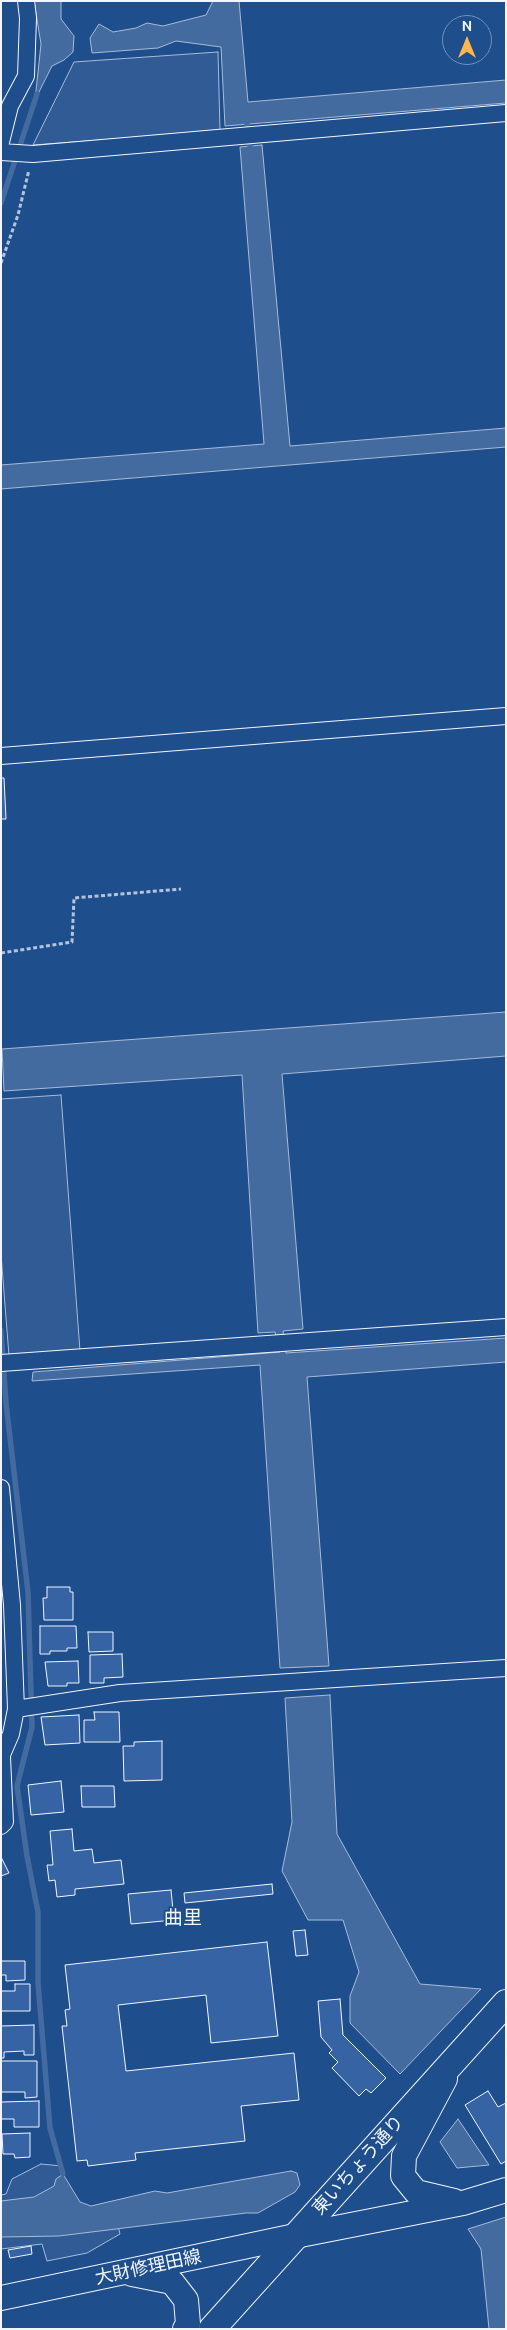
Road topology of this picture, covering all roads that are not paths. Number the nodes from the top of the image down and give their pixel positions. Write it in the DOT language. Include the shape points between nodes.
graph roads {
  1 [pos="26,1"];
  2 [pos="506,113"];
  3 [pos="1,142"];
  4 [pos="1,152"];
  5 [pos="506,716"];
  6 [pos="1,756"];
  7 [pos="506,1327"];
  8 [pos="6,1363"];
  9 [pos="1,1488"];
  10 [pos="506,1668"];
  11 [pos="27,1708"];
  12 [pos="2,1757"];
  13 [pos="1,1826"];
  14 [pos="506,2003"];
  15 [pos="456,2058"];
  16 [pos="506,2190"];
  17 [pos="463,2202"];
  18 [pos="294,2236"];
  19 [pos="123,2272"];
  20 [pos="1,2298"];
  21 [pos="185,2329"];
  22 [pos="212,2329"];
  1 -- 3 [label="street" via="26,76 10,106"];
  2 -- 4 [label="street" via="33,154"];
  5 -- 6 [label="street"];
  7 -- 8 [label="street"];
  9 -- 11 [label="street" via="12,1605"];
  10 -- 11 [label="street" via="120,1693"];
  11 -- 12 [label="street"];
  12 -- 13 [label="street" via="5,1822"];
  14 -- 15 [label="main road, 東いちょう通り"];
  15 -- 17 [label="street" via="404,2156 403,2176 416,2192"];
  15 -- 18 [label="main road, 東いちょう通り"];
  16 -- 17 [label="street, 大財修理田線"];
  17 -- 18 [label="street, 大財修理田線"];
  18 -- 19 [label="street, 大財修理田線"];
  18 -- 22 [label="main road, 東いちょう通り"];
  19 -- 20 [label="street, 大財修理田線"];
  19 -- 21 [label="street" via="172,2282 186,2300 188,2324"];
}
